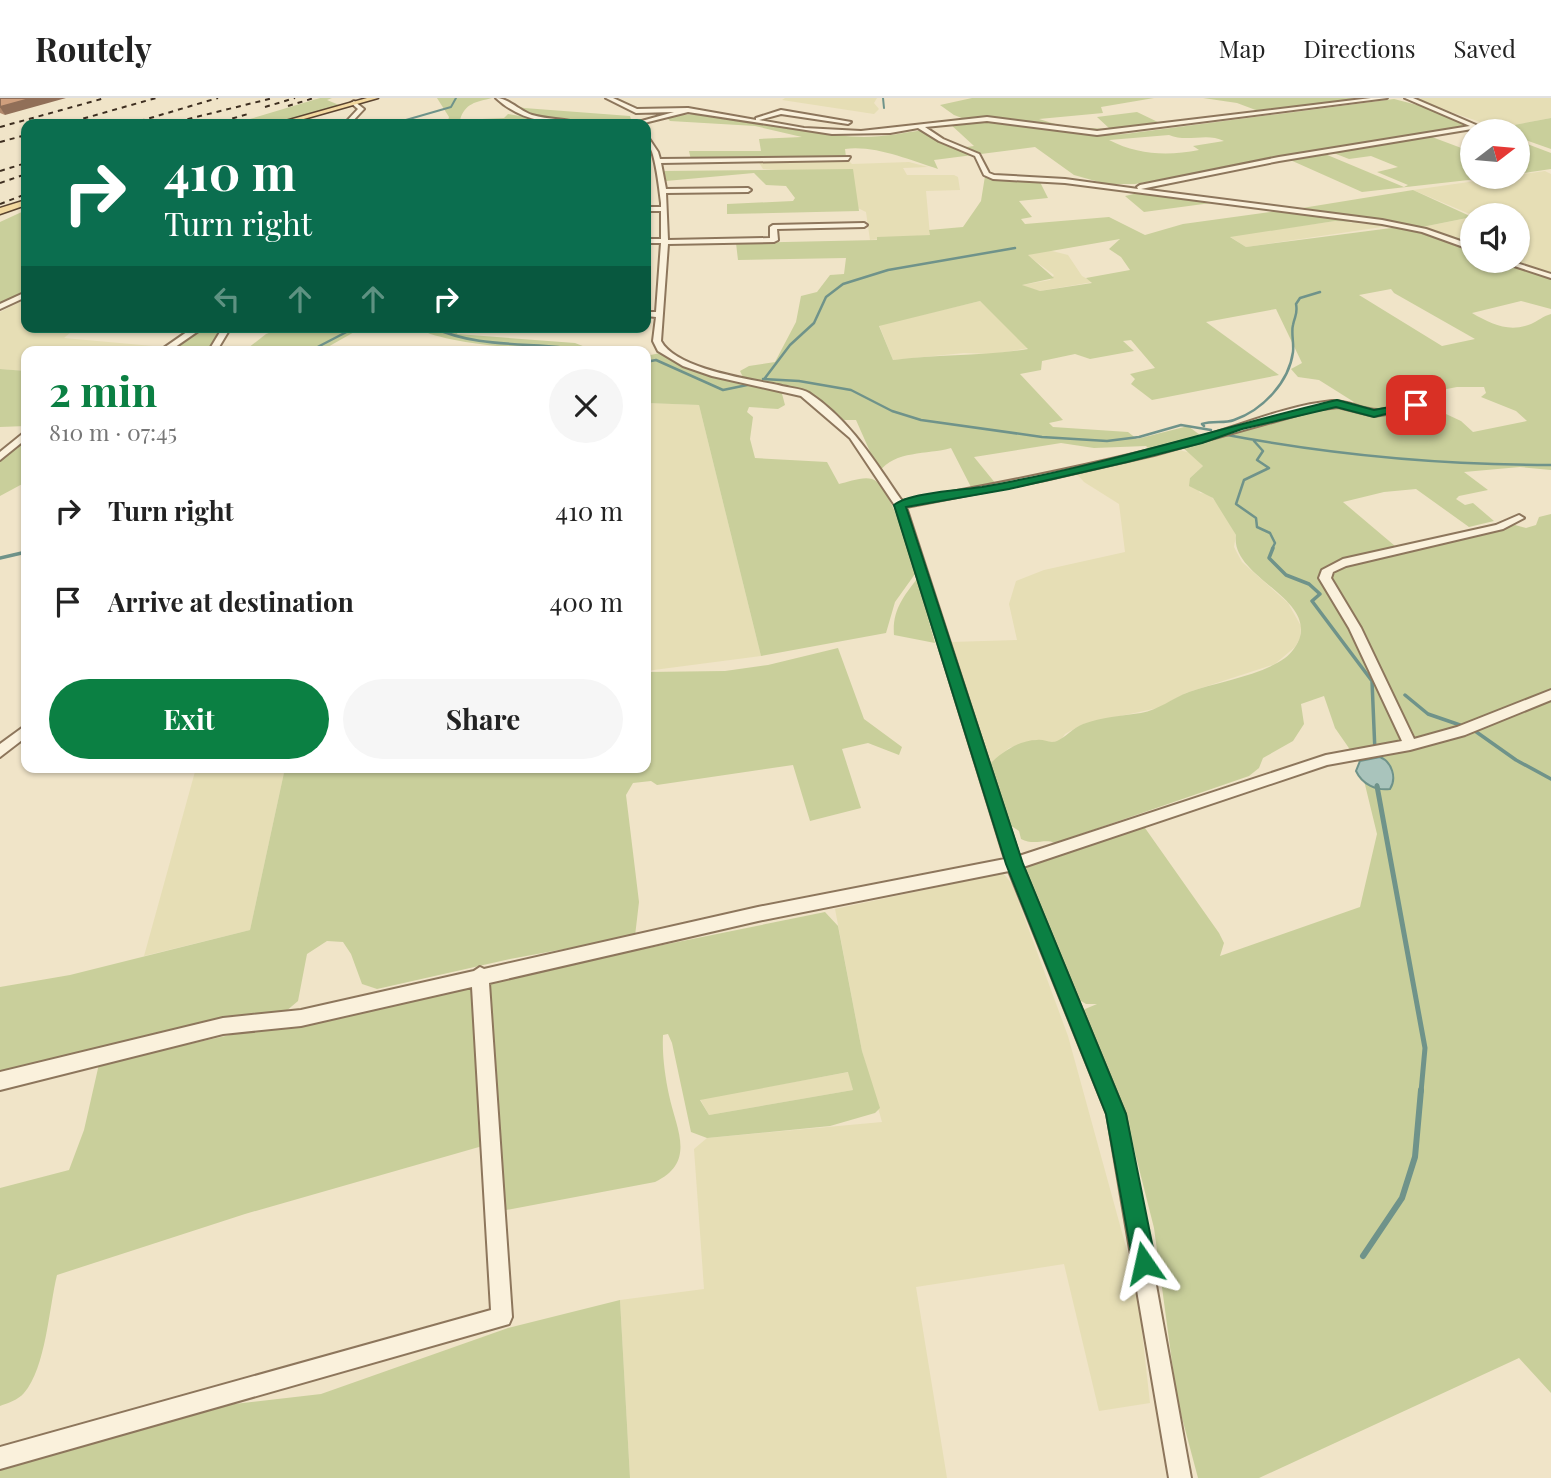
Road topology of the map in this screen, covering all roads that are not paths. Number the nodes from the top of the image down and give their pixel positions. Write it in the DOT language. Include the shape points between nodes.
graph roads {
  1 [pos="375,98"];
  2 [pos="499,98"];
  3 [pos="609,98"];
  4 [pos="1384,98"];
  5 [pos="1408,98"];
  6 [pos="354,103"];
  7 [pos="688,110"];
  8 [pos="297,119"];
  9 [pos="352,119"];
  10 [pos="545,119"];
  11 [pos="746,119"];
  12 [pos="651,120"];
  13 [pos="848,122"];
  14 [pos="919,127"];
  15 [pos="651,148"];
  16 [pos="848,158"];
  17 [pos="656,161"];
  18 [pos="748,190"];
  19 [pos="1125,190"];
  20 [pos="662,191"];
  21 [pos="21,204"];
  22 [pos="651,209"];
  23 [pos="663,209"];
  24 [pos="0,211"];
  25 [pos="864,225"];
  26 [pos="651,241"];
  27 [pos="665,242"];
  28 [pos="1460,244"];
  29 [pos="1530,269"];
  30 [pos="1551,276"];
  31 [pos="21,296"];
  32 [pos="0,307"];
  33 [pos="653,315"];
  34 [pos="191,333"];
  35 [pos="171,346"];
  36 [pos="1431,407"];
  37 [pos="21,438"];
  38 [pos="0,457"];
  39 [pos="900,505"];
  40 [pos="1519,518"];
  41 [pos="1551,695"];
  42 [pos="21,734"];
  43 [pos="1410,745"];
  44 [pos="0,752"];
  45 [pos="1014,864"];
  46 [pos="480,975"];
  47 [pos="0,1081"];
  48 [pos="0,1458"];
  49 [pos="1180,1478"];
  1 -- 6 [label="main road"];
  2 -- 10 [label="street" via="510,109"];
  3 -- 7 [label="street" via="636,111"];
  4 -- 14 [label="street" via="1097,133 987,119"];
  5 -- 19 [label="street" via="1473,125"];
  6 -- 8 [label="main road"];
  6 -- 9 [label="street" via="362,109"];
  7 -- 11 [label="street"];
  7 -- 12 [label="street"];
  11 -- 13 [label="street" via="781,112"];
  11 -- 14 [label="street" via="850,135"];
  14 -- 19 [label="street" via="977,155 986,174 993,177"];
  15 -- 17 [label="street"];
  16 -- 17 [label="street"];
  17 -- 20 [label="street"];
  18 -- 20 [label="street"];
  19 -- 28 [label="street" via="1413,227"];
  20 -- 23 [label="street"];
  21 -- 24 [label="main road"];
  22 -- 23 [label="street"];
  23 -- 27 [label="street"];
  25 -- 27 [label="street" via="773,227 774,240"];
  26 -- 27 [label="street"];
  27 -- 33 [label="street"];
  29 -- 30 [label="street"];
  31 -- 32 [label="street"];
  33 -- 39 [label="street" via="655,347 686,364 804,394 853,436"];
  34 -- 35 [label="street"];
  36 -- 39 [label="street" via="1416,405 1374,413 1337,403 1127,459"];
  37 -- 38 [label="street"];
  39 -- 45 [label="street"];
  40 -- 43 [label="street" via="1328,570 1325,578 1355,628"];
  41 -- 43 [label="street" via="1460,731"];
  42 -- 44 [label="street"];
  43 -- 45 [label="street" via="1338,757"];
  45 -- 46 [label="street"];
  45 -- 49 [label="street" via="1116,1114"];
  46 -- 47 [label="street" via="300,1018 223,1026"];
  46 -- 48 [label="street" via="502,1317"];
}
